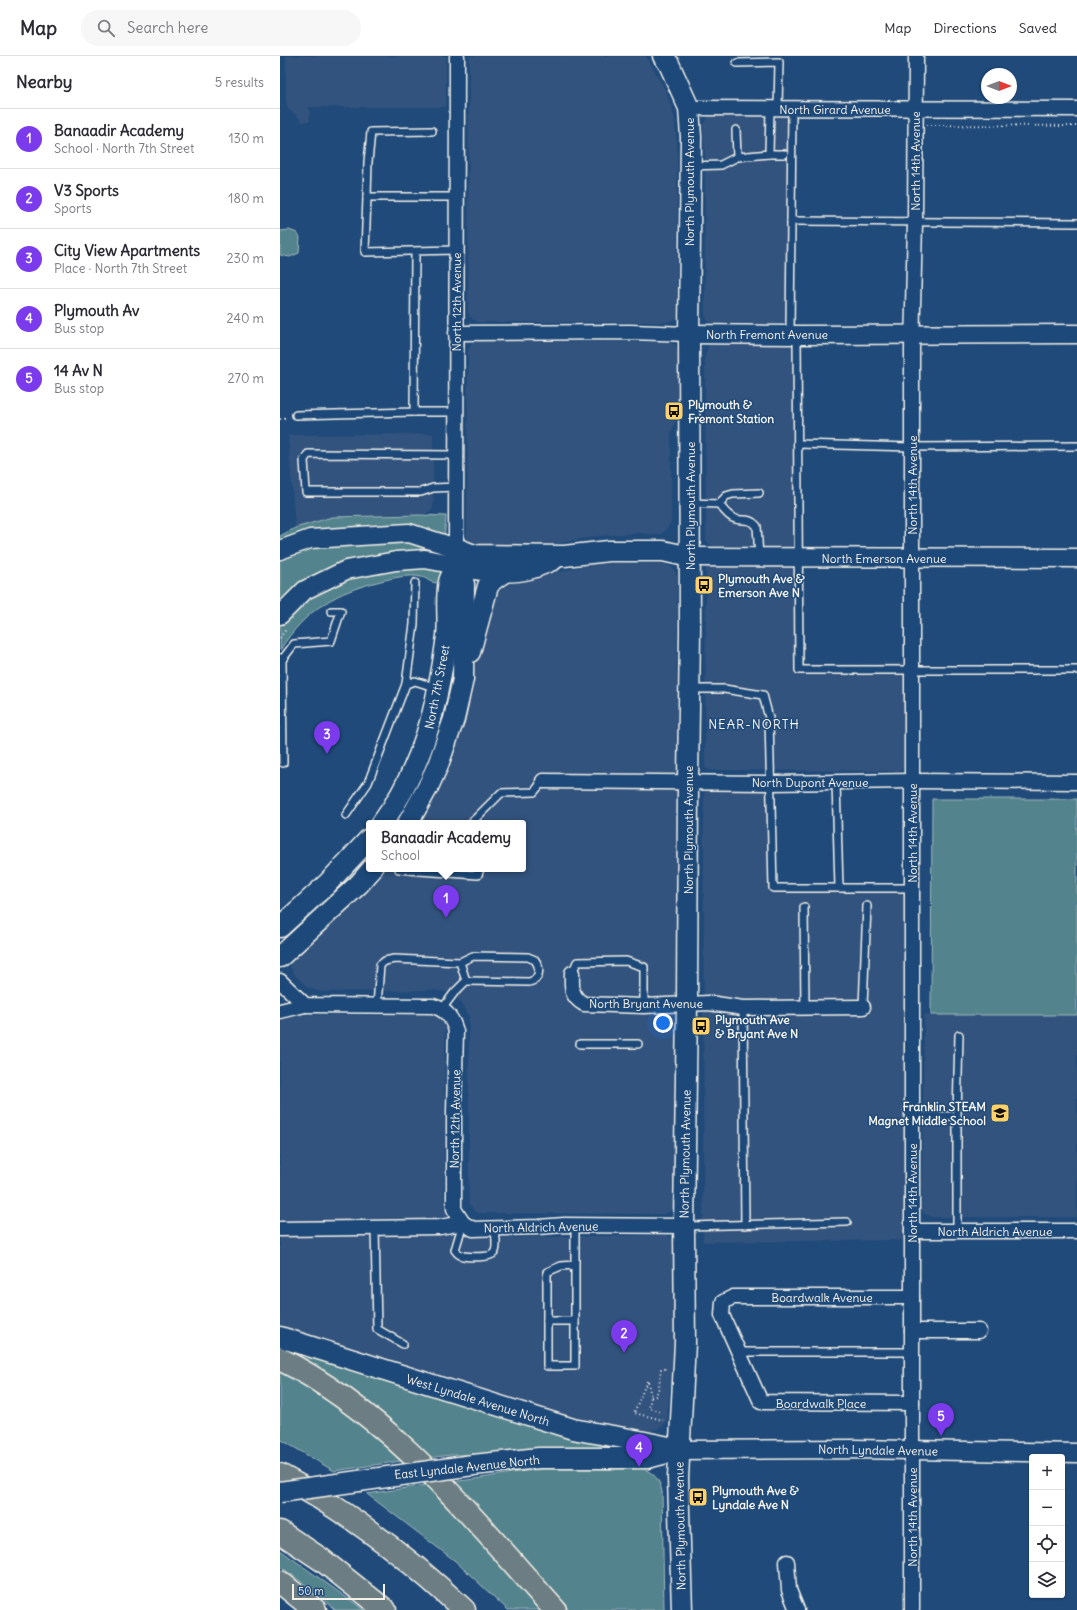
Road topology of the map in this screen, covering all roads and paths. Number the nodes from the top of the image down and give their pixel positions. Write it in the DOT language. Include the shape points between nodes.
graph roads {
  1 [pos="457,56"];
  2 [pos="663,56"];
  3 [pos="916,56"];
  4 [pos="737,63"];
  5 [pos="689,108"];
  6 [pos="780,109"];
  7 [pos="916,109"];
  8 [pos="1077,109"];
  9 [pos="924,125"];
  10 [pos="1077,126"];
  11 [pos="736,130"];
  12 [pos="432,131"];
  13 [pos="769,154"];
  14 [pos="784,154"];
  15 [pos="737,158"];
  16 [pos="691,166"];
  17 [pos="366,197"];
  18 [pos="457,197"];
  19 [pos="791,221"];
  20 [pos="915,223"];
  21 [pos="1077,223"];
  22 [pos="457,250"];
  23 [pos="415,252"];
  24 [pos="456,333"];
  25 [pos="689,334"];
  26 [pos="913,334"];
  27 [pos="1077,334"];
  28 [pos="793,335"];
  29 [pos="414,412"];
  30 [pos="456,412"];
  31 [pos="296,415"];
  32 [pos="798,444"];
  33 [pos="1077,446"];
  34 [pos="912,447"];
  35 [pos="456,455"];
  36 [pos="456,487"];
  37 [pos="759,493"];
  38 [pos="690,503"];
  39 [pos="719,504"];
  40 [pos="280,550"];
  41 [pos="564,556"];
  42 [pos="457,557"];
  43 [pos="690,557"];
  44 [pos="758,557"];
  45 [pos="798,557"];
  46 [pos="912,558"];
  47 [pos="1077,558"];
  48 [pos="506,571"];
  49 [pos="415,583"];
  50 [pos="331,611"];
  51 [pos="284,621"];
  52 [pos="280,638"];
  53 [pos="281,659"];
  54 [pos="912,670"];
  55 [pos="1077,670"];
  56 [pos="463,679"];
  57 [pos="406,684"];
  58 [pos="439,688"];
  59 [pos="689,689"];
  60 [pos="283,762"];
  61 [pos="543,781"];
  62 [pos="912,781"];
  63 [pos="688,782"];
  64 [pos="836,782"];
  65 [pos="1077,782"];
  66 [pos="771,783"];
  67 [pos="346,815"];
  68 [pos="480,815"];
  69 [pos="384,820"];
  70 [pos="410,820"];
  71 [pos="474,820"];
  72 [pos="481,820"];
  73 [pos="366,842"];
  74 [pos="369,872"];
  75 [pos="444,872"];
  76 [pos="479,872"];
  77 [pos="839,888"];
  78 [pos="912,888"];
  79 [pos="804,906"];
  80 [pos="866,906"];
  81 [pos="280,927"];
  82 [pos="280,957"];
  83 [pos="460,962"];
  84 [pos="572,973"];
  85 [pos="280,981"];
  86 [pos="466,981"];
  87 [pos="687,1003"];
  88 [pos="305,1005"];
  89 [pos="377,1006"];
  90 [pos="644,1006"];
  91 [pos="864,1006"];
  92 [pos="805,1007"];
  93 [pos="744,1008"];
  94 [pos="280,1011"];
  95 [pos="445,1011"];
  96 [pos="958,1035"];
  97 [pos="580,1044"];
  98 [pos="638,1044"];
  99 [pos="912,1116"];
  100 [pos="957,1116"];
  101 [pos="847,1222"];
  102 [pos="463,1223"];
  103 [pos="575,1225"];
  104 [pos="745,1225"];
  105 [pos="684,1226"];
  106 [pos="375,1227"];
  107 [pos="495,1227"];
  108 [pos="280,1229"];
  109 [pos="912,1231"];
  110 [pos="957,1231"];
  111 [pos="1077,1231"];
  112 [pos="575,1265"];
  113 [pos="733,1297"];
  114 [pos="912,1297"];
  115 [pos="575,1321"];
  116 [pos="547,1322"];
  117 [pos="912,1331"];
  118 [pos="979,1331"];
  119 [pos="280,1337"];
  120 [pos="403,1344"];
  121 [pos="739,1352"];
  122 [pos="912,1352"];
  123 [pos="280,1359"];
  124 [pos="666,1369"];
  125 [pos="651,1397"];
  126 [pos="912,1403"];
  127 [pos="661,1412"];
  128 [pos="663,1420"];
  129 [pos="679,1450"];
  130 [pos="912,1451"];
  131 [pos="1077,1453"];
  132 [pos="280,1474"];
  133 [pos="280,1492"];
  134 [pos="280,1532"];
  135 [pos="787,1562"];
  136 [pos="280,1582"];
  137 [pos="315,1610"];
  138 [pos="386,1610"];
  139 [pos="464,1610"];
  140 [pos="555,1610"];
  141 [pos="682,1610"];
  142 [pos="796,1610"];
  143 [pos="912,1610"];
  1 -- 18 [label="street, North 12th Avenue"];
  2 -- 5 [label="main road, North Plymouth Avenue"];
  3 -- 7 [label="street, North 14th Avenue"];
  4 -- 6 [label="lane" via="779,62"];
  5 -- 6 [label="street, North Girard Avenue"];
  5 -- 16 [label="main road, North Plymouth Avenue"];
  6 -- 7 [label="street, North Girard Avenue"];
  6 -- 13 [label="lane"];
  6 -- 19 [label="lane"];
  7 -- 8 [label="street, North Girard Avenue"];
  7 -- 20 [label="street, North 14th Avenue"];
  9 -- 10 [label="path"];
  11 -- 15 [label="lane"];
  12 -- 17 [label="lane" via="372,132"];
  13 -- 14 [label="lane"];
  13 -- 15 [label="lane"];
  15 -- 16 [label="lane" via="721,165"];
  16 -- 25 [label="main road, North Plymouth Avenue"];
  17 -- 18 [label="lane"];
  17 -- 23 [label="lane" via="365,252"];
  18 -- 22 [label="street, North 12th Avenue"];
  19 -- 20 [label="lane"];
  19 -- 28 [label="lane"];
  20 -- 21 [label="lane"];
  20 -- 26 [label="street, North 14th Avenue"];
  22 -- 23 [label="lane"];
  22 -- 24 [label="street, North 12th Avenue"];
  23 -- 29 [label="lane"];
  24 -- 25 [label="street, North Fremont Avenue"];
  24 -- 30 [label="street, North 12th Avenue"];
  25 -- 28 [label="street, North Fremont Avenue"];
  25 -- 38 [label="main road, North Plymouth Avenue"];
  26 -- 27 [label="street, North Fremont Avenue"];
  26 -- 28 [label="street, North Fremont Avenue"];
  26 -- 34 [label="street, North 14th Avenue"];
  28 -- 32 [label="lane"];
  29 -- 30 [label="lane"];
  29 -- 31 [label="lane"];
  30 -- 35 [label="street, North 12th Avenue"];
  32 -- 34 [label="lane"];
  32 -- 45 [label="lane"];
  33 -- 34 [label="lane"];
  34 -- 46 [label="street, North 14th Avenue"];
  35 -- 36 [label="street, North 12th Avenue"];
  35 -- 36 [label="lane" via="308,454 304,460 306,492 421,492 433,488"];
  36 -- 42 [label="street, North 12th Avenue"];
  37 -- 39 [label="lane" via="733,494 726,496"];
  38 -- 39 [label="lane"];
  38 -- 43 [label="main road, North Plymouth Avenue"];
  39 -- 44 [label="lane" via="734,519 752,521 757,526"];
  40 -- 42 [label="street" via="310,539 409,533"];
  41 -- 42 [label="main road"];
  41 -- 43 [label="main road" via="608,551 663,551"];
  41 -- 48 [label="main road" via="528,570"];
  42 -- 48 [label="main road" via="473,570"];
  42 -- 51 [label="street" via="396,561 346,570 305,590"];
  42 -- 56 [label="main road, North 7th Street" via="464,584"];
  42 -- 58 [label="main road, North 7th Street" via="449,581 447,634"];
  43 -- 44 [label="street, North Emerson Avenue"];
  43 -- 59 [label="main road, North Plymouth Avenue"];
  44 -- 45 [label="street, North Emerson Avenue"];
  45 -- 46 [label="street, North Emerson Avenue"];
  45 -- 54 [label="lane" via="799,670"];
  46 -- 47 [label="street, North Emerson Avenue"];
  46 -- 54 [label="street, North 14th Avenue"];
  48 -- 56 [label="main road" via="488,586"];
  49 -- 57 [label="lane" via="414,624"];
  50 -- 53 [label="lane" via="341,611 330,641 294,644"];
  51 -- 52 [label="path"];
  53 -- 60 [label="lane"];
  54 -- 55 [label="lane"];
  54 -- 62 [label="street, North 14th Avenue"];
  56 -- 70 [label="main road, North 7th Street" via="454,719 440,760"];
  57 -- 58 [label="lane" via="415,681"];
  57 -- 67 [label="lane" via="368,783"];
  58 -- 69 [label="main road, North 7th Street" via="419,757 399,798"];
  59 -- 63 [label="main road, North Plymouth Avenue"];
  59 -- 66 [label="lane" via="724,689 764,695 769,718"];
  61 -- 63 [label="street, North Dupont Avenue"];
  61 -- 68 [label="lane" via="534,792 501,793"];
  62 -- 64 [label="street, North Dupont Avenue"];
  62 -- 65 [label="street, North Dupont Avenue"];
  62 -- 78 [label="street, North 14th Avenue"];
  63 -- 66 [label="street, North Dupont Avenue"];
  63 -- 87 [label="main road, North Plymouth Avenue"];
  64 -- 66 [label="street, North Dupont Avenue"];
  64 -- 77 [label="lane"];
  66 -- 77 [label="lane" via="773,888"];
  68 -- 71 [label="lane"];
  68 -- 72 [label="lane"];
  73 -- 81 [label="main road" via="327,884"];
  74 -- 82 [label="main road"];
  75 -- 76 [label="lane" via="478,875"];
  77 -- 78 [label="lane"];
  78 -- 99 [label="street, North 14th Avenue"];
  79 -- 92 [label="lane"];
  80 -- 91 [label="lane"];
  83 -- 86 [label="lane"];
  83 -- 86 [label="lane" via="473,956 528,957 535,960 539,969 538,977 529,982"];
  83 -- 89 [label="lane" via="394,959 385,961 380,965"];
  84 -- 90 [label="street, North Bryant Avenue" via="572,990 576,1000 584,1004"];
  84 -- 90 [label="lane" via="577,962 626,961 644,966"];
  85 -- 88 [label="street"];
  86 -- 95 [label="lane"];
  87 -- 90 [label="street, North Bryant Avenue"];
  87 -- 93 [label="street, North Bryant Avenue"];
  87 -- 105 [label="main road, North Plymouth Avenue"];
  88 -- 89 [label="street"];
  88 -- 94 [label="street"];
  89 -- 95 [label="street" via="433,1006"];
  91 -- 92 [label="street, North Bryant Avenue"];
  92 -- 93 [label="street, North Bryant Avenue"];
  93 -- 104 [label="lane"];
  95 -- 102 [label="street, North 12th Avenue" via="456,1031 454,1209"];
  96 -- 100 [label="lane"];
  97 -- 98 [label="lane"];
  99 -- 100 [label="lane"];
  99 -- 109 [label="street, North 14th Avenue"];
  100 -- 110 [label="lane"];
  101 -- 104 [label="lane"];
  102 -- 106 [label="street, North Aldrich Avenue" via="440,1227"];
  102 -- 107 [label="street, North Aldrich Avenue" via="473,1229"];
  102 -- 107 [label="lane" via="455,1250 463,1256 493,1254 496,1250"];
  103 -- 105 [label="street, North Aldrich Avenue"];
  103 -- 107 [label="street, North Aldrich Avenue"];
  103 -- 112 [label="lane"];
  104 -- 105 [label="lane"];
  105 -- 129 [label="main road, North Plymouth Avenue" via="685,1344"];
  106 -- 108 [label="street, North Aldrich Avenue"];
  106 -- 120 [label="lane" via="377,1330"];
  109 -- 110 [label="street, North Aldrich Avenue"];
  109 -- 114 [label="street, North 14th Avenue"];
  110 -- 111 [label="street, North Aldrich Avenue"];
  112 -- 115 [label="lane"];
  112 -- 116 [label="lane" via="561,1266 547,1272"];
  113 -- 114 [label="street, Boardwalk Avenue"];
  113 -- 121 [label="street, Boardwalk Place" via="723,1302 722,1315"];
  114 -- 117 [label="street, North 14th Avenue"];
  115 -- 116 [label="lane"];
  115 -- 116 [label="lane" via="575,1366 547,1366"];
  117 -- 118 [label="street"];
  117 -- 122 [label="street, North 14th Avenue"];
  119 -- 129 [label="main road, West Lyndale Avenue North" via="573,1429 653,1442"];
  121 -- 122 [label="lane"];
  121 -- 126 [label="street, Boardwalk Place" via="761,1402"];
  122 -- 126 [label="street, North 14th Avenue"];
  123 -- 140 [label="highway" via="338,1394 400,1444 444,1488"];
  124 -- 125 [label="path" via="661,1369 658,1391 656,1396"];
  125 -- 127 [label="path" via="649,1408"];
  125 -- 128 [label="path" via="647,1381 634,1413"];
  126 -- 130 [label="street, North 14th Avenue"];
  129 -- 130 [label="street, North Lyndale Avenue"];
  129 -- 133 [label="main road, East Lyndale Avenue North, bridge" via="647,1458 539,1458"];
  129 -- 141 [label="main road, North Plymouth Avenue"];
  130 -- 131 [label="street, North Lyndale Avenue"];
  130 -- 143 [label="street, North 14th Avenue"];
  132 -- 139 [label="highway" via="367,1529"];
  134 -- 138 [label="highway"];
  135 -- 142 [label="street" via="789,1590"];
  136 -- 137 [label="highway"];
}
